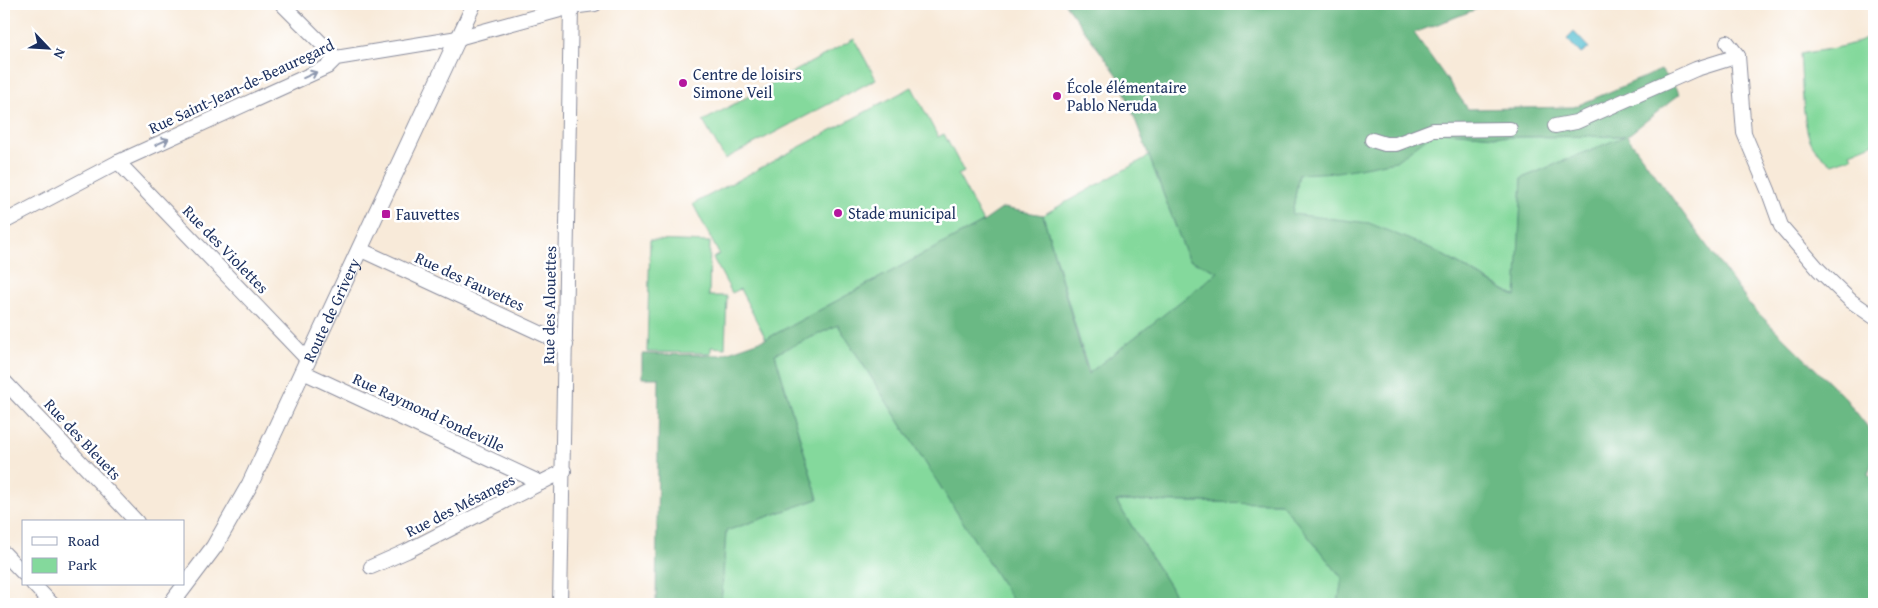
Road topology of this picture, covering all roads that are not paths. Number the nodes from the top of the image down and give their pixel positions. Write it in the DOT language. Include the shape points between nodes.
graph roads {
  1 [pos="282,4"];
  2 [pos="474,4"];
  3 [pos="595,4"];
  4 [pos="572,7"];
  5 [pos="458,38"];
  6 [pos="1727,42"];
  7 [pos="1738,56"];
  8 [pos="336,58"];
  9 [pos="1555,126"];
  10 [pos="1510,129"];
  11 [pos="1372,140"];
  12 [pos="118,162"];
  13 [pos="4,222"];
  14 [pos="359,249"];
  15 [pos="1874,317"];
  16 [pos="566,345"];
  17 [pos="306,366"];
  18 [pos="4,381"];
  19 [pos="564,471"];
  20 [pos="541,482"];
  21 [pos="135,520"];
  22 [pos="4,553"];
  23 [pos="372,568"];
  24 [pos="22,572"];
  25 [pos="188,575"];
  26 [pos="35,586"];
  27 [pos="182,586"];
  28 [pos="52,604"];
  29 [pos="171,604"];
  30 [pos="560,604"];
  1 -- 8 [label="street"];
  2 -- 5 [label="street, Route de Grivery"];
  3 -- 4 [label="street, Rue Saint-Jean-de-Beauregard"];
  4 -- 5 [label="street, Rue Saint-Jean-de-Beauregard"];
  4 -- 16 [label="street, Rue des Alouettes"];
  5 -- 8 [label="street, Rue Saint-Jean-de-Beauregard"];
  5 -- 14 [label="street, Route de Grivery"];
  6 -- 7 [label="street"];
  7 -- 9 [label="street" via="1696,69 1576,122"];
  7 -- 15 [label="street" via="1744,133 1781,226 1819,270"];
  12 -- 8 [label="street, Rue Saint-Jean-de-Beauregard, one-way" via="327,67"];
  10 -- 11 [label="street" via="1433,130 1396,144"];
  12 -- 13 [label="street, Rue Saint-Jean-de-Beauregard"];
  12 -- 17 [label="street, Rue des Violettes"];
  14 -- 16 [label="street, Rue des Fauvettes"];
  14 -- 17 [label="street, Route de Grivery"];
  16 -- 19 [label="street, Rue des Alouettes"];
  17 -- 20 [label="street, Rue Raymond Fondeville"];
  17 -- 25 [label="street, Route de Grivery" via="250,484 214,547"];
  18 -- 21 [label="street, Rue des Bleuets"];
  19 -- 20 [label="street, Rue des Mésanges"];
  19 -- 30 [label="street, Rue des Alouettes"];
  20 -- 23 [label="street, Rue des Mésanges"];
  22 -- 24 [label="street"];
  26 -- 28 [label="street"];
  27 -- 29 [label="street, Route de Grivery"];
}
